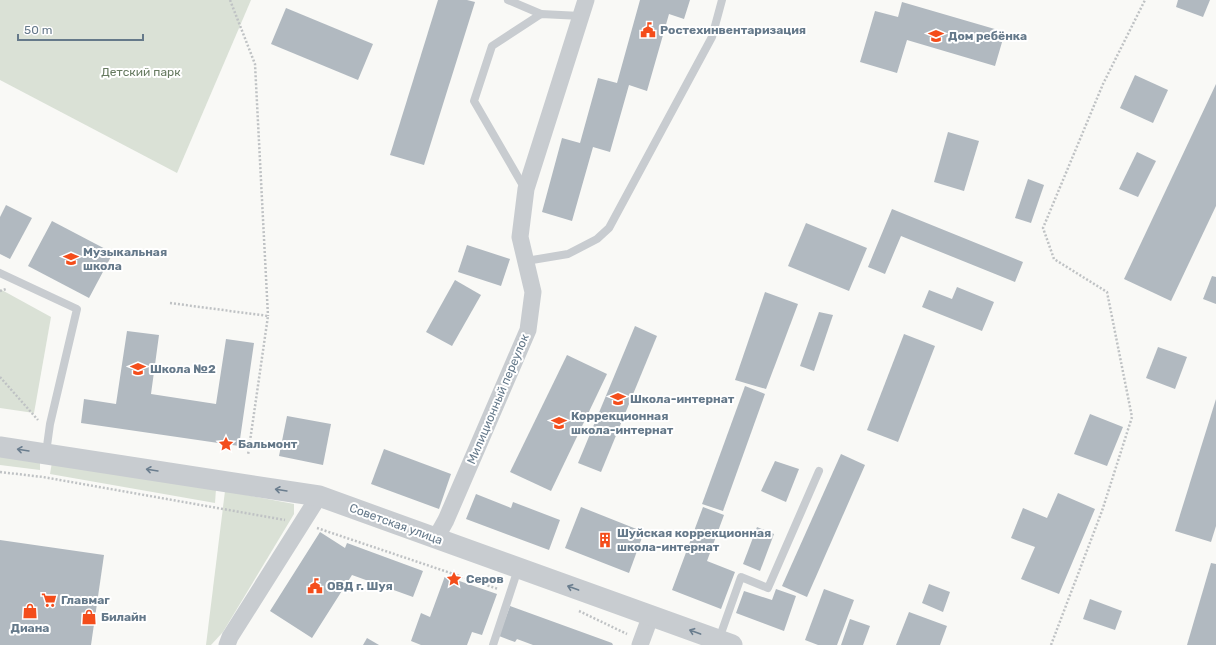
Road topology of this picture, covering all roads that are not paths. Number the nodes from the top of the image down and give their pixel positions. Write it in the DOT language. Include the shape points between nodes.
graph roads {
  1 [pos="508,0"];
  2 [pos="586,0"];
  3 [pos="722,0"];
  4 [pos="541,14"];
  5 [pos="581,16"];
  6 [pos="526,190"];
  7 [pos="526,261"];
  8 [pos="0,273"];
  9 [pos="0,447"];
  10 [pos="46,454"];
  11 [pos="819,471"];
  12 [pos="319,496"];
  13 [pos="436,538"];
  14 [pos="516,575"];
  15 [pos="650,615"];
  16 [pos="641,643"];
  17 [pos="726,643"];
  18 [pos="227,645"];
  19 [pos="493,645"];
  1 -- 4 [label="lane"];
  2 -- 5 [label="street, Милиционный переулок"];
  3 -- 7 [label="lane" via="712,37 609,228 597,239 568,254"];
  4 -- 5 [label="lane"];
  4 -- 6 [label="lane" via="492,46 474,101"];
  5 -- 6 [label="street, Милиционный переулок"];
  6 -- 7 [label="street, Милиционный переулок" via="520,237"];
  7 -- 13 [label="street, Милиционный переулок" via="533,292 528,330"];
  8 -- 10 [label="lane" via="77,309 50,424"];
  10 -- 9 [label="street, Советская улица, one-way"];
  12 -- 10 [label="street, Советская улица, one-way"];
  11 -- 17 [label="lane" via="768,588 741,577"];
  12 -- 13 [label="street, Советская улица"];
  12 -- 18 [label="street"];
  13 -- 14 [label="street, Советская улица"];
  15 -- 14 [label="street, Советская улица, one-way"];
  14 -- 19 [label="lane"];
  15 -- 16 [label="street"];
  17 -- 15 [label="street, Советская улица, one-way"];
}
